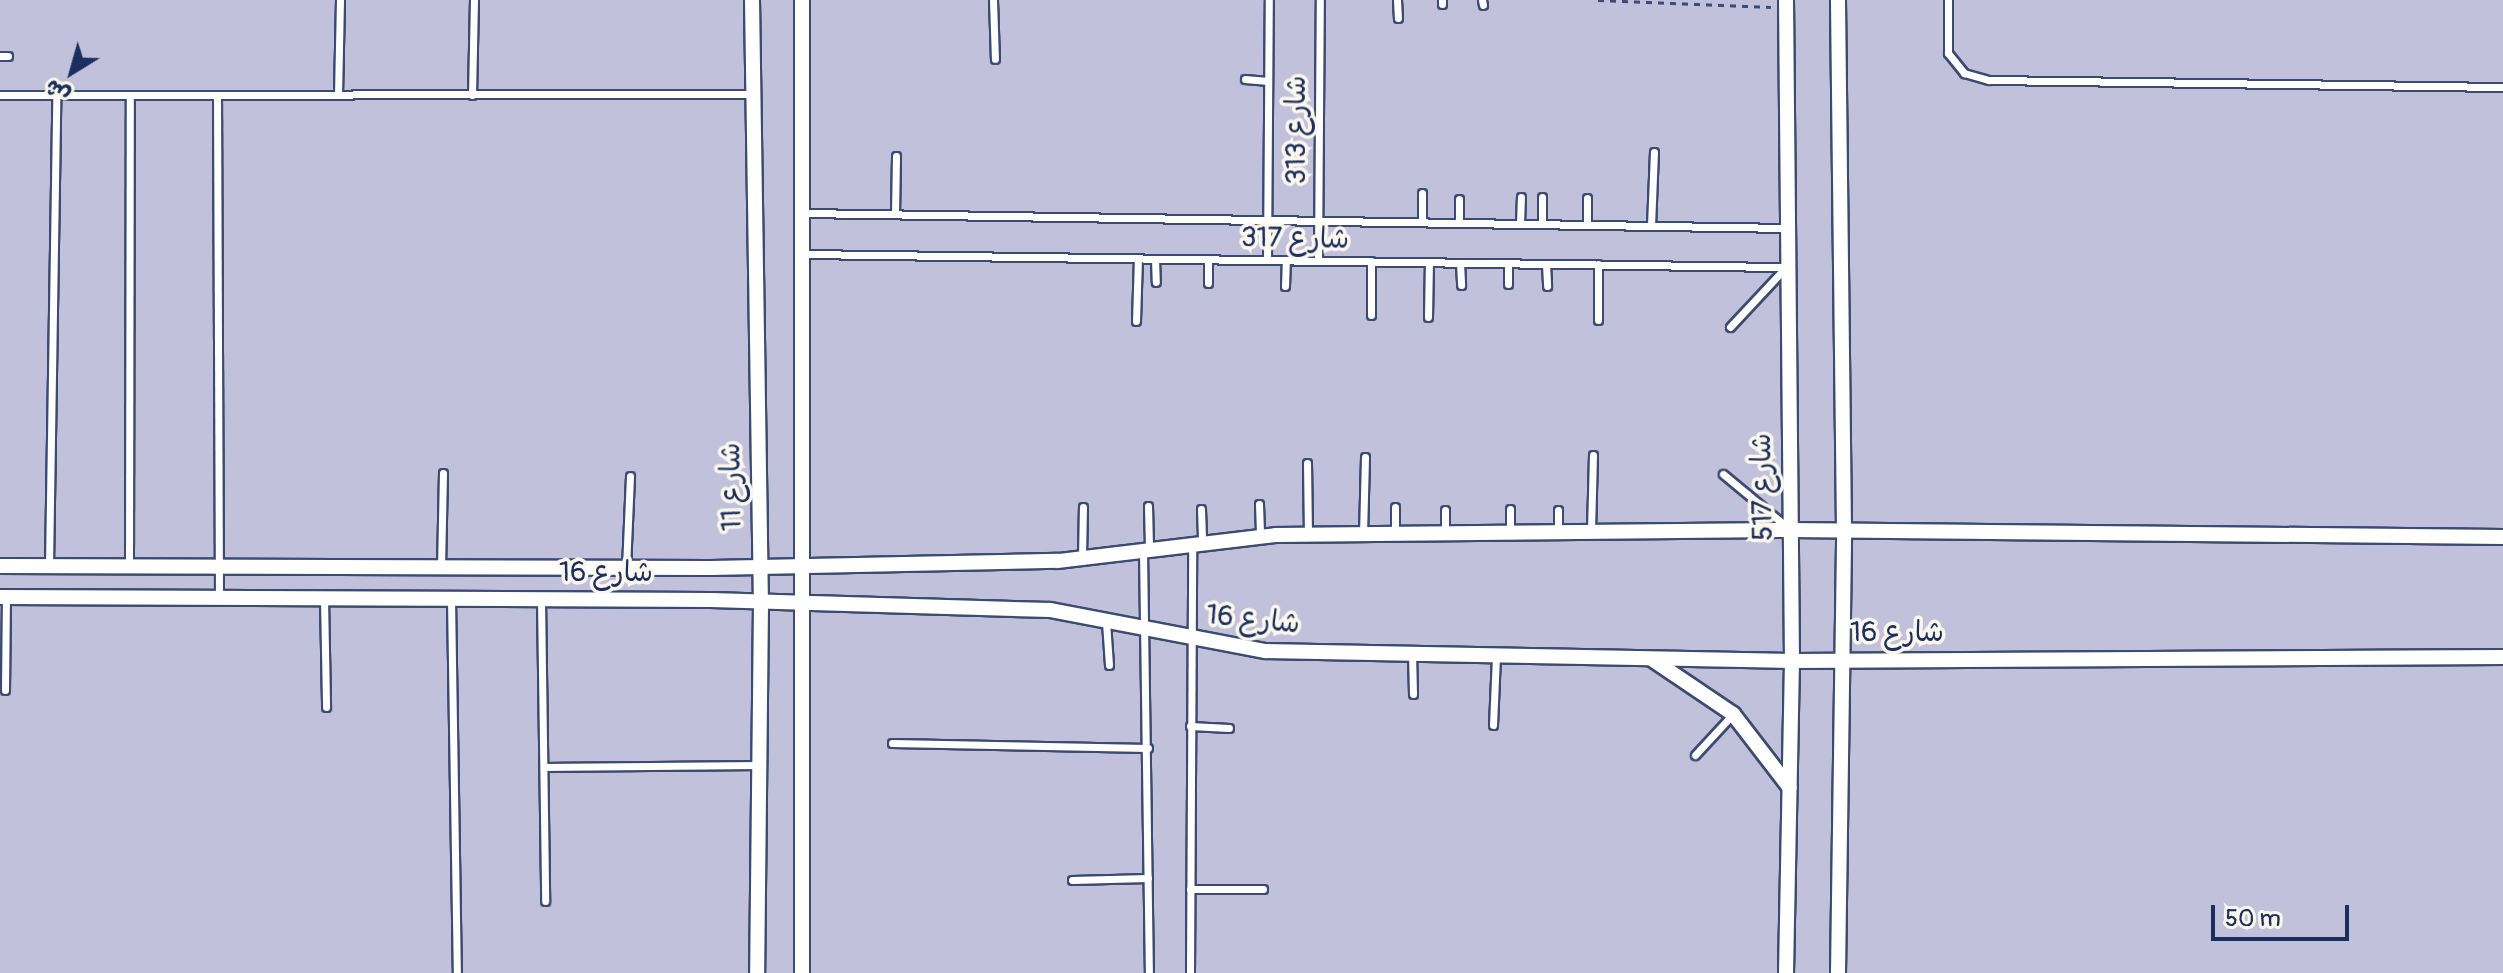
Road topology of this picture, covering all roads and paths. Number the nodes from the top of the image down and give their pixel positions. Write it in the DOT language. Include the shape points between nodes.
graph roads {
  1 [pos="340,0"];
  2 [pos="474,0"];
  3 [pos="752,0"];
  4 [pos="802,0"];
  5 [pos="993,0"];
  6 [pos="1269,0"];
  7 [pos="1320,0"];
  8 [pos="1397,0"];
  9 [pos="1598,0"];
  10 [pos="1838,0"];
  11 [pos="1948,0"];
  12 [pos="1786,4"];
  13 [pos="1398,18"];
  14 [pos="995,59"];
  15 [pos="1245,79"];
  16 [pos="1268,81"];
  17 [pos="2503,87"];
  18 [pos="752,94"];
  19 [pos="0,95"];
  20 [pos="56,95"];
  21 [pos="130,95"];
  22 [pos="217,95"];
  23 [pos="338,95"];
  24 [pos="472,95"];
  25 [pos="1654,152"];
  26 [pos="896,156"];
  27 [pos="1422,193"];
  28 [pos="1521,197"];
  29 [pos="1542,197"];
  30 [pos="1587,198"];
  31 [pos="1459,199"];
  32 [pos="802,213"];
  33 [pos="895,214"];
  34 [pos="1267,220"];
  35 [pos="1319,221"];
  36 [pos="1422,222"];
  37 [pos="1459,223"];
  38 [pos="1520,224"];
  39 [pos="1542,224"];
  40 [pos="1587,225"];
  41 [pos="1651,226"];
  42 [pos="1786,228"];
  43 [pos="803,254"];
  44 [pos="1138,258"];
  45 [pos="1155,259"];
  46 [pos="1208,259"];
  47 [pos="1267,260"];
  48 [pos="1286,260"];
  49 [pos="1318,261"];
  50 [pos="1371,261"];
  51 [pos="1429,262"];
  52 [pos="1460,263"];
  53 [pos="1508,263"];
  54 [pos="1546,264"];
  55 [pos="1598,264"];
  56 [pos="1786,267"];
  57 [pos="1156,282"];
  58 [pos="1208,283"];
  59 [pos="1508,284"];
  60 [pos="1461,285"];
  61 [pos="1285,286"];
  62 [pos="1547,286"];
  63 [pos="1371,315"];
  64 [pos="1428,317"];
  65 [pos="1598,320"];
  66 [pos="1136,321"];
  67 [pos="1730,327"];
  68 [pos="1593,455"];
  69 [pos="1365,457"];
  70 [pos="1307,463"];
  71 [pos="443,473"];
  72 [pos="1723,474"];
  73 [pos="630,476"];
  74 [pos="1259,504"];
  75 [pos="1148,506"];
  76 [pos="1083,507"];
  77 [pos="1395,507"];
  78 [pos="1201,509"];
  79 [pos="1510,509"];
  80 [pos="1445,510"];
  81 [pos="1558,510"];
  82 [pos="1790,530"];
  83 [pos="1844,530"];
  84 [pos="1591,531"];
  85 [pos="1510,532"];
  86 [pos="1558,532"];
  87 [pos="1395,533"];
  88 [pos="1445,533"];
  89 [pos="1308,534"];
  90 [pos="1363,534"];
  91 [pos="1260,536"];
  92 [pos="2503,537"];
  93 [pos="1197,542"];
  94 [pos="1146,548"];
  95 [pos="1082,557"];
  96 [pos="805,565"];
  97 [pos="0,566"];
  98 [pos="49,566"];
  99 [pos="129,566"];
  100 [pos="219,567"];
  101 [pos="759,567"];
  102 [pos="441,568"];
  103 [pos="626,568"];
  104 [pos="3,597"];
  105 [pos="219,598"];
  106 [pos="324,598"];
  107 [pos="451,599"];
  108 [pos="541,599"];
  109 [pos="761,604"];
  110 [pos="805,608"];
  111 [pos="1106,622"];
  112 [pos="1148,632"];
  113 [pos="1191,640"];
  114 [pos="1412,653"];
  115 [pos="1496,655"];
  116 [pos="2503,657"];
  117 [pos="1649,658"];
  118 [pos="1841,659"];
  119 [pos="1792,661"];
  120 [pos="1109,665"];
  121 [pos="5,690"];
  122 [pos="1413,694"];
  123 [pos="326,707"];
  124 [pos="1733,714"];
  125 [pos="1493,725"];
  126 [pos="1190,726"];
  127 [pos="1229,728"];
  128 [pos="892,743"];
  129 [pos="1148,748"];
  130 [pos="1695,755"];
  131 [pos="757,765"];
  132 [pos="544,767"];
  133 [pos="1790,788"];
  134 [pos="1148,878"];
  135 [pos="1072,880"];
  136 [pos="1190,889"];
  137 [pos="1263,889"];
  138 [pos="545,901"];
  139 [pos="457,973"];
  140 [pos="757,973"];
  141 [pos="802,973"];
  142 [pos="1149,973"];
  143 [pos="1190,973"];
  144 [pos="1786,973"];
  145 [pos="1838,973"];
  1 -- 23 [label="lane"];
  2 -- 24 [label="lane"];
  3 -- 18 [label="street, شارع 11"];
  4 -- 32 [label="street"];
  5 -- 14 [label="lane"];
  6 -- 16 [label="lane, شارع 313"];
  7 -- 35 [label="lane, شارع 313"];
  8 -- 13 [label="lane"];
  9 -- 12 [label="path"];
  10 -- 83 [label="street"];
  11 -- 17 [label="lane" via="1948,53 1964,73 1989,80"];
  12 -- 42 [label="street, شارع 517"];
  15 -- 16 [label="lane"];
  16 -- 34 [label="lane, شارع 313"];
  18 -- 24 [label="lane"];
  18 -- 101 [label="street, شارع 11"];
  19 -- 20 [label="lane"];
  20 -- 21 [label="lane"];
  20 -- 98 [label="lane"];
  21 -- 22 [label="lane"];
  21 -- 99 [label="lane"];
  22 -- 23 [label="lane"];
  22 -- 100 [label="lane"];
  23 -- 24 [label="lane"];
  25 -- 41 [label="lane"];
  26 -- 33 [label="lane"];
  27 -- 36 [label="lane"];
  28 -- 38 [label="lane"];
  29 -- 39 [label="lane"];
  30 -- 40 [label="lane"];
  31 -- 37 [label="lane"];
  32 -- 33 [label="lane, شارع 317"];
  32 -- 43 [label="street"];
  33 -- 34 [label="lane, شارع 317"];
  34 -- 35 [label="lane, شارع 317"];
  34 -- 47 [label="lane, شارع 313"];
  35 -- 36 [label="lane, شارع 317"];
  35 -- 49 [label="lane, شارع 313"];
  36 -- 37 [label="lane, شارع 317"];
  37 -- 38 [label="lane, شارع 317"];
  38 -- 39 [label="lane, شارع 317"];
  39 -- 40 [label="lane, شارع 317"];
  40 -- 41 [label="lane, شارع 317"];
  41 -- 42 [label="lane, شارع 317"];
  42 -- 56 [label="street, شارع 517"];
  43 -- 44 [label="lane, شارع 317"];
  43 -- 96 [label="street"];
  44 -- 45 [label="lane, شارع 317"];
  44 -- 66 [label="lane"];
  45 -- 46 [label="lane, شارع 317"];
  45 -- 57 [label="lane"];
  46 -- 47 [label="lane, شارع 317"];
  46 -- 58 [label="lane"];
  47 -- 48 [label="lane, شارع 317"];
  48 -- 49 [label="lane, شارع 317"];
  48 -- 61 [label="lane"];
  49 -- 50 [label="lane, شارع 317"];
  50 -- 51 [label="lane, شارع 317"];
  50 -- 63 [label="lane"];
  51 -- 52 [label="lane, شارع 317"];
  51 -- 64 [label="lane"];
  52 -- 53 [label="lane, شارع 317"];
  52 -- 60 [label="lane"];
  53 -- 54 [label="lane, شارع 317"];
  53 -- 59 [label="lane"];
  54 -- 55 [label="lane, شارع 317"];
  54 -- 62 [label="lane"];
  55 -- 56 [label="lane, شارع 317"];
  55 -- 65 [label="lane"];
  56 -- 67 [label="lane"];
  56 -- 82 [label="street, شارع 517"];
  68 -- 84 [label="lane"];
  69 -- 90 [label="lane"];
  70 -- 89 [label="lane"];
  71 -- 102 [label="lane"];
  72 -- 82 [label="lane"];
  73 -- 103 [label="lane"];
  74 -- 91 [label="lane"];
  75 -- 94 [label="lane"];
  76 -- 95 [label="lane"];
  77 -- 87 [label="lane"];
  78 -- 93 [label="lane"];
  79 -- 85 [label="lane"];
  80 -- 88 [label="lane"];
  81 -- 86 [label="lane"];
  82 -- 83 [label="street, شارع 16"];
  82 -- 84 [label="street, شارع 16"];
  82 -- 119 [label="street, شارع 517"];
  83 -- 92 [label="street, شارع 16"];
  83 -- 118 [label="street"];
  84 -- 86 [label="street, شارع 16"];
  85 -- 86 [label="street, شارع 16"];
  85 -- 88 [label="street, شارع 16"];
  87 -- 88 [label="street, شارع 16"];
  87 -- 90 [label="street, شارع 16"];
  89 -- 90 [label="street, شارع 16"];
  89 -- 91 [label="street, شارع 16"];
  91 -- 93 [label="street, شارع 16"];
  93 -- 94 [label="street, شارع 16"];
  93 -- 113 [label="lane"];
  94 -- 95 [label="street, شارع 16"];
  94 -- 112 [label="lane"];
  95 -- 96 [label="street, شارع 16"];
  96 -- 101 [label="street, شارع 16"];
  96 -- 110 [label="street"];
  97 -- 98 [label="street, شارع 16"];
  98 -- 99 [label="street, شارع 16"];
  99 -- 100 [label="street, شارع 16"];
  100 -- 102 [label="street, شارع 16"];
  100 -- 105 [label="lane"];
  101 -- 103 [label="street, شارع 16"];
  101 -- 109 [label="street, شارع 11"];
  102 -- 103 [label="street, شارع 16"];
  104 -- 105 [label="street, شارع 16"];
  104 -- 121 [label="lane"];
  105 -- 106 [label="street, شارع 16"];
  106 -- 107 [label="street, شارع 16"];
  106 -- 123 [label="lane"];
  107 -- 108 [label="street, شارع 16"];
  107 -- 139 [label="lane"];
  108 -- 109 [label="street, شارع 16"];
  108 -- 132 [label="lane"];
  109 -- 110 [label="street, شارع 16"];
  109 -- 131 [label="street, شارع 11"];
  110 -- 111 [label="street, شارع 16" via="1050,610"];
  110 -- 141 [label="street"];
  111 -- 112 [label="street, شارع 16"];
  111 -- 120 [label="lane"];
  112 -- 113 [label="street, شارع 16"];
  112 -- 129 [label="lane"];
  113 -- 114 [label="street, شارع 16" via="1265,651"];
  113 -- 126 [label="lane"];
  114 -- 115 [label="street, شارع 16"];
  114 -- 122 [label="lane"];
  115 -- 117 [label="street, شارع 16"];
  115 -- 125 [label="lane"];
  116 -- 118 [label="street, شارع 16"];
  117 -- 119 [label="street, شارع 16"];
  117 -- 124 [label="street"];
  118 -- 119 [label="street, شارع 16"];
  118 -- 145 [label="street"];
  119 -- 133 [label="street, شارع 517"];
  124 -- 130 [label="lane"];
  124 -- 133 [label="street"];
  126 -- 127 [label="lane"];
  126 -- 136 [label="lane"];
  128 -- 129 [label="lane"];
  129 -- 134 [label="lane"];
  131 -- 132 [label="lane"];
  131 -- 140 [label="street, شارع 11"];
  132 -- 138 [label="lane"];
  133 -- 144 [label="street, شارع 517"];
  134 -- 135 [label="lane"];
  134 -- 142 [label="lane"];
  136 -- 137 [label="lane"];
  136 -- 143 [label="lane"];
}
